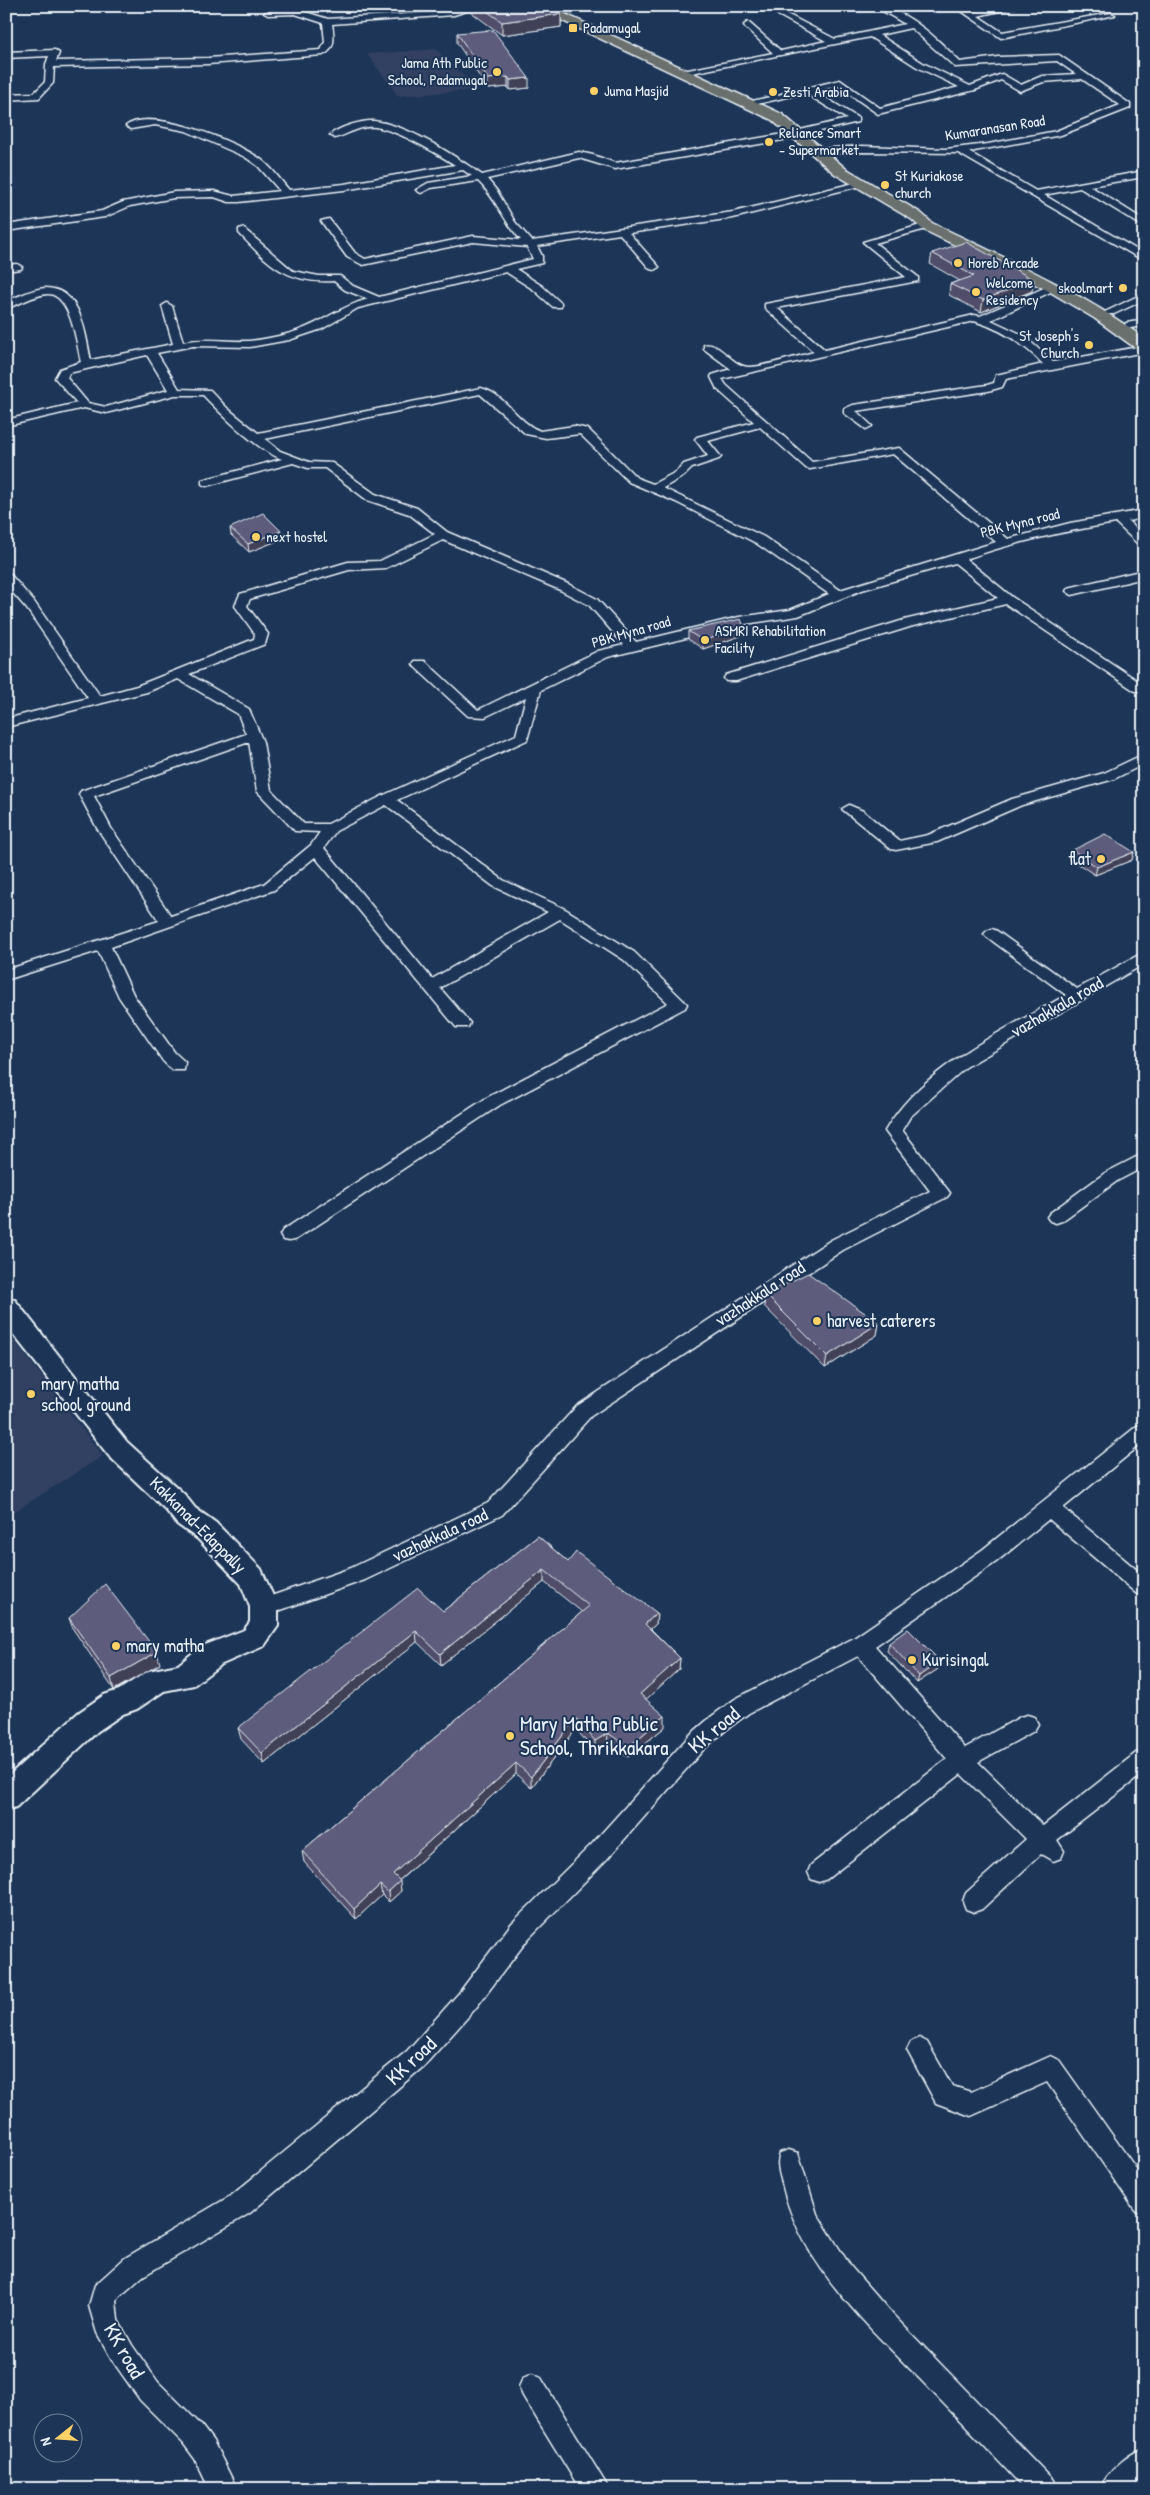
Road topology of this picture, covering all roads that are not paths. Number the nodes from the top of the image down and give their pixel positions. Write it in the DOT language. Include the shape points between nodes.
graph roads {
  1 [pos="478,6"];
  2 [pos="583,6"];
  3 [pos="878,6"];
  4 [pos="958,6"];
  5 [pos="1016,6"];
  6 [pos="542,9"];
  7 [pos="268,13"];
  8 [pos="781,13"];
  9 [pos="971,15"];
  10 [pos="1111,15"];
  11 [pos="327,22"];
  12 [pos="913,24"];
  13 [pos="748,25"];
  14 [pos="870,33"];
  15 [pos="832,41"];
  16 [pos="779,54"];
  17 [pos="6,55"];
  18 [pos="50,64"];
  19 [pos="682,72"];
  20 [pos="1082,76"];
  21 [pos="972,88"];
  22 [pos="808,92"];
  23 [pos="6,97"];
  24 [pos="748,103"];
  25 [pos="865,115"];
  26 [pos="131,126"];
  27 [pos="796,134"];
  28 [pos="335,135"];
  29 [pos="961,150"];
  30 [pos="818,152"];
  31 [pos="464,167"];
  32 [pos="1144,174"];
  33 [pos="479,178"];
  34 [pos="863,184"];
  35 [pos="1082,185"];
  36 [pos="421,190"];
  37 [pos="287,194"];
  38 [pos="1034,194"];
  39 [pos="326,221"];
  40 [pos="921,221"];
  41 [pos="1144,224"];
  42 [pos="6,228"];
  43 [pos="621,230"];
  44 [pos="243,231"];
  45 [pos="530,244"];
  46 [pos="982,248"];
  47 [pos="1144,258"];
  48 [pos="654,267"];
  49 [pos="507,268"];
  50 [pos="1053,287"];
  51 [pos="1144,296"];
  52 [pos="378,300"];
  53 [pos="6,305"];
  54 [pos="557,305"];
  55 [pos="167,306"];
  56 [pos="1110,312"];
  57 [pos="981,320"];
  58 [pos="1137,324"];
  59 [pos="1144,335"];
  60 [pos="179,346"];
  61 [pos="708,347"];
  62 [pos="1144,348"];
  63 [pos="150,351"];
  64 [pos="822,353"];
  65 [pos="87,364"];
  66 [pos="1050,366"];
  67 [pos="739,370"];
  68 [pos="175,392"];
  69 [pos="84,405"];
  70 [pos="6,423"];
  71 [pos="763,423"];
  72 [pos="866,426"];
  73 [pos="256,437"];
  74 [pos="293,460"];
  75 [pos="206,482"];
  76 [pos="654,488"];
  77 [pos="1144,514"];
  78 [pos="1119,518"];
  79 [pos="443,535"];
  80 [pos="1005,543"];
  81 [pos="1144,543"];
  82 [pos="957,558"];
  83 [pos="1144,574"];
  84 [pos="6,577"];
  85 [pos="1072,591"];
  86 [pos="839,595"];
  87 [pos="1008,600"];
  88 [pos="632,646"];
  89 [pos="420,664"];
  90 [pos="179,674"];
  91 [pos="731,678"];
  92 [pos="535,688"];
  93 [pos="1140,688"];
  94 [pos="98,701"];
  95 [pos="6,723"];
  96 [pos="254,736"];
  97 [pos="1144,758"];
  98 [pos="387,799"];
  99 [pos="850,809"];
  100 [pos="331,828"];
  101 [pos="316,848"];
  102 [pos="560,912"];
  103 [pos="167,922"];
  104 [pos="992,934"];
  105 [pos="102,944"];
  106 [pos="1144,957"];
  107 [pos="6,975"];
  108 [pos="430,987"];
  109 [pos="1077,996"];
  110 [pos="462,1023"];
  111 [pos="178,1066"];
  112 [pos="1144,1159"];
  113 [pos="1056,1217"];
  114 [pos="289,1235"];
  115 [pos="6,1307"];
  116 [pos="1144,1431"];
  117 [pos="1049,1508"];
  118 [pos="1144,1588"];
  119 [pos="264,1607"];
  120 [pos="861,1644"];
  121 [pos="1027,1724"];
  122 [pos="962,1760"];
  123 [pos="1144,1760"];
  124 [pos="6,1797"];
  125 [pos="1047,1846"];
  126 [pos="819,1872"];
  127 [pos="974,1901"];
  128 [pos="919,2050"];
  129 [pos="789,2162"];
  130 [pos="1144,2201"];
  131 [pos="532,2387"];
  132 [pos="1144,2461"];
  133 [pos="219,2489"];
  134 [pos="596,2489"];
  135 [pos="1044,2489"];
  136 [pos="1114,2489"];
  1 -- 11 [label="street" via="454,12"];
  2 -- 6 [label="street"];
  3 -- 12 [label="street"];
  4 -- 9 [label="street"];
  5 -- 9 [label="street"];
  6 -- 19 [label="main road"];
  7 -- 11 [label="street" via="296,10"];
  8 -- 15 [label="street"];
  9 -- 10 [label="street" via="1001,35"];
  11 -- 18 [label="street" via="330,41 323,52 208,61"];
  12 -- 14 [label="street"];
  12 -- 20 [label="street" via="958,65 1060,58"];
  13 -- 16 [label="street"];
  14 -- 15 [label="street"];
  14 -- 25 [label="street" via="920,65 967,88"];
  15 -- 16 [label="street"];
  16 -- 19 [label="street"];
  17 -- 18 [label="street" via="55,52"];
  18 -- 23 [label="street" via="49,83 36,96"];
  19 -- 24 [label="main road"];
  20 -- 21 [label="street" via="1042,79 1020,88 1002,78"];
  20 -- 29 [label="street, Kumaranasan Road" via="1128,106 1058,133 1011,144"];
  22 -- 24 [label="street"];
  22 -- 25 [label="street"];
  22 -- 25 [label="street" via="840,83"];
  24 -- 27 [label="main road" via="777,117"];
  25 -- 27 [label="street"];
  26 -- 37 [label="street" via="155,122 189,129 248,155 261,164"];
  27 -- 30 [label="main road"];
  27 -- 33 [label="street" via="616,166 604,164 595,157 579,155"];
  28 -- 31 [label="street" via="375,124 419,141"];
  29 -- 30 [label="street, Kumaranasan Road"];
  29 -- 38 [label="street"];
  30 -- 34 [label="main road" via="840,171"];
  31 -- 33 [label="street"];
  31 -- 37 [label="street"];
  32 -- 35 [label="street"];
  33 -- 36 [label="street"];
  33 -- 45 [label="street" via="488,184 500,200 502,210"];
  34 -- 40 [label="main road"];
  34 -- 43 [label="street" via="733,215"];
  35 -- 38 [label="street"];
  35 -- 41 [label="street"];
  37 -- 42 [label="street" via="227,200 217,194 205,193 145,200 113,208 105,214"];
  38 -- 47 [label="street"];
  39 -- 45 [label="street" via="351,255 364,262 473,239"];
  40 -- 46 [label="main road"];
  40 -- 64 [label="street" via="868,242 914,279 769,306"];
  43 -- 45 [label="street"];
  43 -- 48 [label="street"];
  44 -- 52 [label="street" via="290,273 336,278 349,288"];
  45 -- 49 [label="street" via="538,261"];
  46 -- 50 [label="main road"];
  46 -- 56 [label="main road"];
  49 -- 52 [label="street"];
  49 -- 54 [label="street"];
  50 -- 57 [label="street"];
  50 -- 62 [label="main road" via="1100,314"];
  51 -- 56 [label="street"];
  52 -- 60 [label="street" via="354,306 318,327 289,336 250,344"];
  53 -- 65 [label="street" via="46,291 59,294 75,312"];
  55 -- 60 [label="street"];
  56 -- 58 [label="main road"];
  57 -- 64 [label="street" via="974,318"];
  57 -- 66 [label="street" via="1018,335"];
  58 -- 59 [label="main road"];
  60 -- 63 [label="street"];
  61 -- 67 [label="street"];
  62 -- 66 [label="street"];
  63 -- 65 [label="street"];
  63 -- 68 [label="street"];
  64 -- 67 [label="street" via="747,371"];
  65 -- 69 [label="street" via="64,371 62,378"];
  66 -- 72 [label="street" via="1000,376 998,385 988,388 848,411"];
  67 -- 71 [label="street" via="716,377 721,387"];
  68 -- 69 [label="street" via="106,410"];
  68 -- 73 [label="street" via="206,392"];
  69 -- 70 [label="street"];
  71 -- 76 [label="street" via="701,438 715,457 688,466"];
  71 -- 80 [label="street" via="810,466 895,450"];
  73 -- 74 [label="street" via="276,454"];
  73 -- 76 [label="street" via="481,392 487,393 534,435 584,431 633,480"];
  74 -- 75 [label="street"];
  74 -- 79 [label="street" via="308,466 328,465 371,497 413,511"];
  76 -- 86 [label="street" via="760,540"];
  77 -- 78 [label="street, PBK Myna road"];
  78 -- 80 [label="street, PBK Myna road"];
  78 -- 81 [label="street"];
  79 -- 88 [label="street" via="593,602"];
  79 -- 90 [label="street" via="382,565 348,566 244,597 241,606 262,634 260,641"];
  80 -- 82 [label="street, PBK Myna road"];
  82 -- 86 [label="street, PBK Myna road"];
  82 -- 87 [label="street"];
  83 -- 85 [label="street"];
  84 -- 94 [label="street"];
  86 -- 88 [label="street, PBK Myna road" via="793,613 739,621"];
  87 -- 91 [label="street" via="909,623"];
  87 -- 93 [label="street"];
  88 -- 92 [label="street, PBK Myna road" via="603,654"];
  89 -- 92 [label="street, PBK Myna road" via="472,713 480,714"];
  90 -- 94 [label="street" via="142,689"];
  90 -- 96 [label="street" via="244,712"];
  92 -- 98 [label="street" via="522,737"];
  94 -- 95 [label="street"];
  96 -- 100 [label="street" via="264,792 300,828"];
  96 -- 103 [label="street" via="86,794 97,819 151,892"];
  97 -- 99 [label="street" via="1109,776 1017,802 932,839 896,846"];
  98 -- 100 [label="street"];
  98 -- 102 [label="street" via="498,883"];
  100 -- 101 [label="street"];
  101 -- 103 [label="street" via="269,887"];
  101 -- 108 [label="street"];
  102 -- 108 [label="street"];
  102 -- 114 [label="street" via="629,956 679,1004 494,1101"];
  103 -- 105 [label="street"];
  104 -- 109 [label="street"];
  105 -- 107 [label="street"];
  105 -- 111 [label="street" via="127,997"];
  106 -- 109 [label="street, vazhakkala road"];
  108 -- 110 [label="street"];
  109 -- 119 [label="street, vazhakkala road" via="960,1063 904,1113 893,1131 941,1193 837,1245 584,1411 496,1510 358,1574"];
  112 -- 113 [label="street"];
  115 -- 119 [label="street, Kakkanad-Edappally" via="118,1449 186,1516 207,1531 251,1577"];
  116 -- 117 [label="street"];
  117 -- 118 [label="street"];
  117 -- 120 [label="street" via="988,1556"];
  119 -- 124 [label="street" via="264,1626 254,1638 210,1656 184,1676 158,1680 127,1700 114,1704 88,1722"];
  120 -- 122 [label="street"];
  120 -- 133 [label="street, KK road" via="758,1697 719,1723 697,1742 600,1851 520,1931 467,2001 416,2060 241,2204 134,2267 104,2294 102,2306 106,2324 123,2354 149,2391 204,2450 220,2481"];
  121 -- 122 [label="street"];
  122 -- 125 [label="street"];
  122 -- 126 [label="street"];
  123 -- 125 [label="street"];
  125 -- 127 [label="street"];
  128 -- 130 [label="street" via="944,2095 970,2104 1051,2068"];
  129 -- 135 [label="street" via="804,2220 838,2274"];
  131 -- 134 [label="street"];
  132 -- 136 [label="street"];
}
